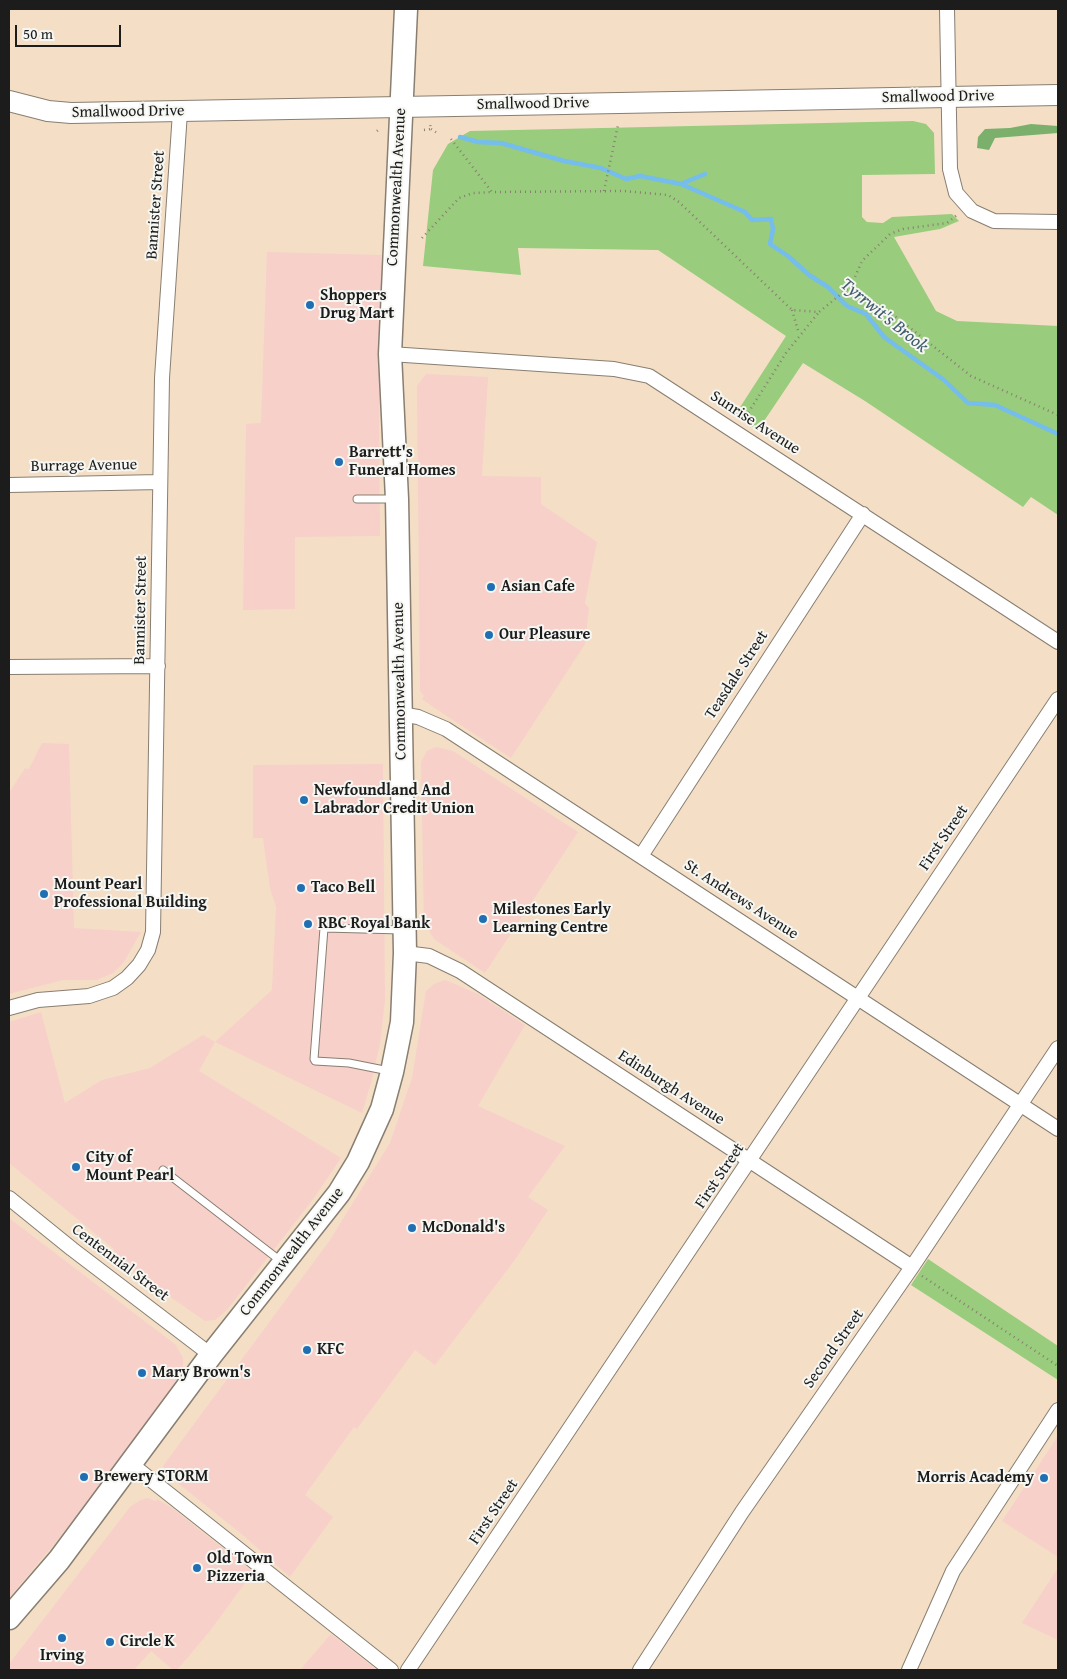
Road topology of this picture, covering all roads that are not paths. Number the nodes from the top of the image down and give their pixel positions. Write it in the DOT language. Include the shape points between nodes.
graph roads {
  1 [pos="406,9"];
  2 [pos="947,9"];
  3 [pos="1058,95"];
  4 [pos="950,97"];
  5 [pos="9,101"];
  6 [pos="402,106"];
  7 [pos="180,112"];
  8 [pos="1058,222"];
  9 [pos="390,354"];
  10 [pos="160,482"];
  11 [pos="9,486"];
  12 [pos="356,499"];
  13 [pos="397,500"];
  14 [pos="863,514"];
  15 [pos="1058,642"];
  16 [pos="158,666"];
  17 [pos="9,667"];
  18 [pos="1058,699"];
  19 [pos="400,714"];
  20 [pos="641,856"];
  21 [pos="404,930"];
  22 [pos="405,953"];
  23 [pos="858,997"];
  24 [pos="9,1008"];
  25 [pos="1058,1048"];
  26 [pos="392,1072"];
  27 [pos="1021,1104"];
  28 [pos="1058,1129"];
  29 [pos="751,1161"];
  30 [pos="163,1170"];
  31 [pos="9,1198"];
  32 [pos="284,1264"];
  33 [pos="912,1267"];
  34 [pos="211,1355"];
  35 [pos="1058,1410"];
  36 [pos="131,1464"];
  37 [pos="9,1618"];
  38 [pos="915,1668"];
  39 [pos="391,1670"];
  40 [pos="408,1670"];
  41 [pos="640,1670"];
  1 -- 6 [label="main road, Commonwealth Avenue"];
  2 -- 4 [label="street"];
  3 -- 4 [label="street, Smallwood Drive"];
  4 -- 6 [label="street, Smallwood Drive"];
  4 -- 8 [label="street" via="951,178 956,193 966,205 994,221"];
  5 -- 7 [label="street, Smallwood Drive" via="71,113"];
  6 -- 7 [label="street, Smallwood Drive"];
  6 -- 9 [label="main road, Commonwealth Avenue"];
  7 -- 10 [label="street, Bannister Street" via="163,347"];
  9 -- 13 [label="main road, Commonwealth Avenue"];
  9 -- 14 [label="street, Sunrise Avenue" via="638,373 658,381"];
  10 -- 11 [label="street, Burrage Avenue"];
  10 -- 16 [label="street, Bannister Street"];
  12 -- 13 [label="lane"];
  13 -- 19 [label="main road, Commonwealth Avenue"];
  14 -- 15 [label="street, Sunrise Avenue"];
  14 -- 20 [label="street, Teasdale Street"];
  16 -- 17 [label="street"];
  16 -- 24 [label="street, Bannister Street" via="154,923 148,950 134,972 113,988 89,996 38,1000"];
  18 -- 23 [label="street, First Street"];
  19 -- 20 [label="street, St. Andrews Avenue" via="418,717 446,729"];
  19 -- 21 [label="main road, Commonwealth Avenue"];
  20 -- 23 [label="street, St. Andrews Avenue"];
  21 -- 22 [label="main road, Commonwealth Avenue"];
  21 -- 26 [label="lane" via="324,928 314,1059"];
  22 -- 26 [label="main road, Commonwealth Avenue" via="402,1022"];
  22 -- 29 [label="street, Edinburgh Avenue" via="429,956 460,971"];
  23 -- 27 [label="street, St. Andrews Avenue"];
  23 -- 29 [label="street, First Street"];
  25 -- 27 [label="street, Second Street"];
  26 -- 32 [label="main road, Commonwealth Avenue" via="382,1109 358,1162 339,1193"];
  27 -- 28 [label="street, St. Andrews Avenue"];
  27 -- 33 [label="street, Second Street"];
  29 -- 33 [label="street, Edinburgh Avenue"];
  29 -- 40 [label="street, First Street"];
  30 -- 32 [label="lane"];
  31 -- 34 [label="street, Centennial Street"];
  32 -- 34 [label="main road, Commonwealth Avenue"];
  33 -- 41 [label="street, Second Street" via="742,1512"];
  34 -- 36 [label="main road, Commonwealth Avenue"];
  35 -- 38 [label="street" via="957,1564"];
  36 -- 37 [label="main road, Commonwealth Avenue" via="59,1560"];
  36 -- 39 [label="street"];
}
